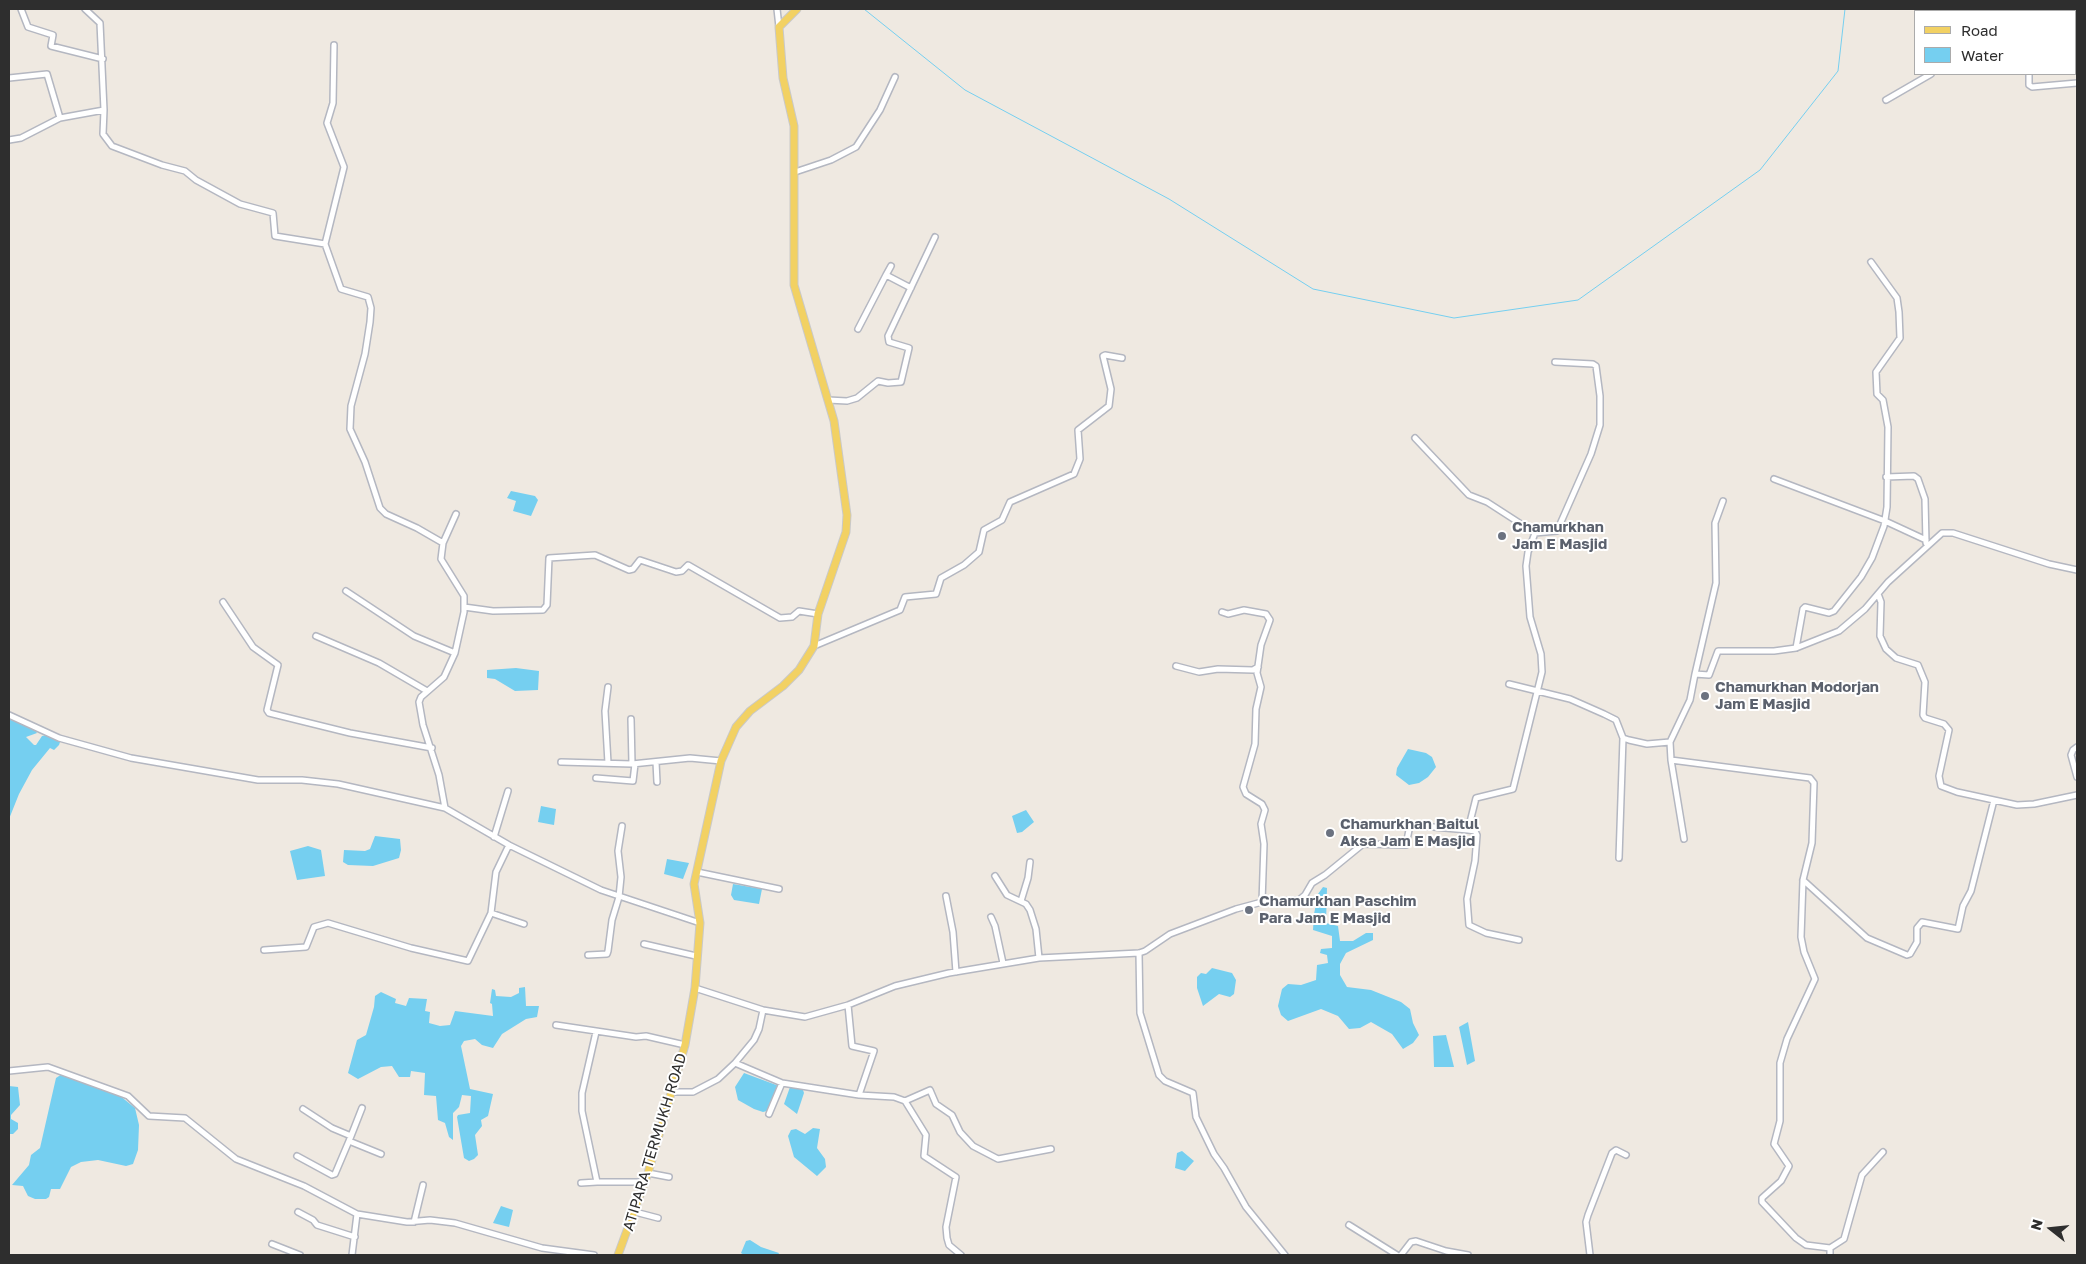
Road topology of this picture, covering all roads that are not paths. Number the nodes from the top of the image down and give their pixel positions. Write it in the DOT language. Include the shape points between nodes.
graph roads {
  1 [pos="21,9"];
  2 [pos="85,9"];
  3 [pos="776,9"];
  4 [pos="797,9"];
  5 [pos="779,27"];
  6 [pos="334,45"];
  7 [pos="103,58"];
  8 [pos="1929,75"];
  9 [pos="2029,75"];
  10 [pos="895,77"];
  11 [pos="9,78"];
  12 [pos="2077,83"];
  13 [pos="1886,100"];
  14 [pos="104,110"];
  15 [pos="60,118"];
  16 [pos="9,140"];
  17 [pos="794,172"];
  18 [pos="935,237"];
  19 [pos="325,244"];
  20 [pos="1871,262"];
  21 [pos="890,266"];
  22 [pos="886,275"];
  23 [pos="911,288"];
  24 [pos="858,329"];
  25 [pos="1122,358"];
  26 [pos="1556,362"];
  27 [pos="828,400"];
  28 [pos="1415,438"];
  29 [pos="1886,478"];
  30 [pos="1774,479"];
  31 [pos="1723,502"];
  32 [pos="456,514"];
  33 [pos="1884,521"];
  34 [pos="1535,533"];
  35 [pos="443,543"];
  36 [pos="1926,543"];
  37 [pos="2077,570"];
  38 [pos="346,591"];
  39 [pos="1878,594"];
  40 [pos="223,602"];
  41 [pos="464,607"];
  42 [pos="1222,612"];
  43 [pos="818,614"];
  44 [pos="316,636"];
  45 [pos="814,646"];
  46 [pos="1796,648"];
  47 [pos="455,653"];
  48 [pos="1176,666"];
  49 [pos="1258,667"];
  50 [pos="1695,674"];
  51 [pos="1510,684"];
  52 [pos="608,687"];
  53 [pos="427,691"];
  54 [pos="1536,691"];
  55 [pos="9,715"];
  56 [pos="631,720"];
  57 [pos="1623,738"];
  58 [pos="1670,742"];
  59 [pos="2077,747"];
  60 [pos="432,748"];
  61 [pos="1671,760"];
  62 [pos="721,761"];
  63 [pos="562,762"];
  64 [pos="656,762"];
  65 [pos="608,763"];
  66 [pos="634,764"];
  67 [pos="2077,777"];
  68 [pos="596,778"];
  69 [pos="657,782"];
  70 [pos="508,791"];
  71 [pos="2077,795"];
  72 [pos="1994,800"];
  73 [pos="445,808"];
  74 [pos="622,826"];
  75 [pos="1468,830"];
  76 [pos="494,837"];
  77 [pos="1684,839"];
  78 [pos="509,845"];
  79 [pos="1619,858"];
  80 [pos="1030,862"];
  81 [pos="697,872"];
  82 [pos="995,876"];
  83 [pos="1803,880"];
  84 [pos="779,889"];
  85 [pos="946,896"];
  86 [pos="619,897"];
  87 [pos="1021,900"];
  88 [pos="1262,902"];
  89 [pos="490,913"];
  90 [pos="991,917"];
  91 [pos="700,922"];
  92 [pos="524,924"];
  93 [pos="1519,940"];
  94 [pos="644,944"];
  95 [pos="264,950"];
  96 [pos="1139,952"];
  97 [pos="588,956"];
  98 [pos="696,956"];
  99 [pos="1039,958"];
  100 [pos="1003,963"];
  101 [pos="956,972"];
  102 [pos="695,988"];
  103 [pos="848,1005"];
  104 [pos="763,1010"];
  105 [pos="556,1025"];
  106 [pos="596,1032"];
  107 [pos="685,1045"];
  108 [pos="735,1063"];
  109 [pos="9,1071"];
  110 [pos="782,1083"];
  111 [pos="674,1092"];
  112 [pos="860,1095"];
  113 [pos="905,1101"];
  114 [pos="303,1108"];
  115 [pos="362,1108"];
  116 [pos="769,1114"];
  117 [pos="350,1139"];
  118 [pos="1051,1149"];
  119 [pos="1883,1152"];
  120 [pos="381,1154"];
  121 [pos="1626,1155"];
  122 [pos="297,1156"];
  123 [pos="648,1173"];
  124 [pos="669,1177"];
  125 [pos="581,1182"];
  126 [pos="597,1182"];
  127 [pos="645,1182"];
  128 [pos="423,1185"];
  129 [pos="298,1212"];
  130 [pos="635,1212"];
  131 [pos="357,1214"];
  132 [pos="658,1218"];
  133 [pos="414,1222"];
  134 [pos="1349,1225"];
  135 [pos="355,1237"];
  136 [pos="272,1244"];
  137 [pos="1830,1248"];
  138 [pos="300,1255"];
  139 [pos="352,1255"];
  140 [pos="594,1255"];
  141 [pos="618,1255"];
  142 [pos="960,1255"];
  143 [pos="1284,1255"];
  144 [pos="1399,1255"];
  145 [pos="1468,1255"];
  146 [pos="1590,1255"];
  147 [pos="1830,1255"];
  1 -- 7 [label="street" via="28,27 53,35 51,46"];
  2 -- 7 [label="street" via="100,23"];
  3 -- 5 [label="street"];
  4 -- 5 [label="main road"];
  5 -- 17 [label="main road, ATIPARA TERMUKH ROAD" via="783,78 794,126"];
  6 -- 19 [label="street" via="333,103 327,123 344,167"];
  7 -- 14 [label="street"];
  8 -- 13 [label="street"];
  9 -- 12 [label="street" via="2032,87"];
  10 -- 17 [label="street" via="880,110 856,147 831,160"];
  11 -- 15 [label="street" via="47,74"];
  14 -- 15 [label="street"];
  14 -- 19 [label="street" via="104,134 112,146 185,170 232,201 273,213 276,236"];
  15 -- 16 [label="street" via="21,138"];
  17 -- 27 [label="main road, ATIPARA TERMUKH ROAD" via="794,285"];
  18 -- 23 [label="street"];
  19 -- 35 [label="street" via="341,289 366,296 371,308 365,354 349,419 380,508"];
  20 -- 29 [label="street" via="1897,298 1899,312 1900,338 1876,372 1877,394 1883,400 1888,427"];
  21 -- 22 [label="street"];
  22 -- 23 [label="street"];
  22 -- 24 [label="street"];
  23 -- 27 [label="street" via="888,339 909,348 901,382 878,381 857,398"];
  25 -- 45 [label="street" via="1103,356 1111,389 1109,406 1078,430 1080,459 1074,474 1010,502 1002,520 984,530 979,552 940,578 936,594 905,597 900,610"];
  26 -- 34 [label="street" via="1596,366 1600,426 1557,531"];
  27 -- 43 [label="main road, ATIPARA TERMUKH ROAD" via="847,515 842,550"];
  28 -- 34 [label="street" via="1469,495 1487,502"];
  29 -- 33 [label="street"];
  29 -- 36 [label="street" via="1918,478 1926,499"];
  30 -- 33 [label="street"];
  31 -- 50 [label="street" via="1716,523 1716,583"];
  32 -- 35 [label="street"];
  33 -- 36 [label="street"];
  33 -- 46 [label="street" via="1872,558 1834,611 1803,609"];
  34 -- 54 [label="street" via="1526,566 1530,617 1543,661"];
  35 -- 41 [label="street" via="441,559 462,592"];
  36 -- 37 [label="street" via="1942,533 1953,533"];
  36 -- 39 [label="street"];
  38 -- 47 [label="street" via="414,636"];
  39 -- 46 [label="street" via="1839,631"];
  39 -- 72 [label="street" via="1881,602 1880,636 1886,649 1896,658 1918,665 1925,682 1923,715 1944,724 1949,730 1939,776 1941,786"];
  40 -- 60 [label="street" via="253,647 278,665 267,710 269,713 350,733"];
  41 -- 43 [label="street" via="493,611 542,610 547,605 549,558 595,555 629,570 640,560 676,572 688,565 780,618 792,617 799,611"];
  41 -- 47 [label="street"];
  42 -- 49 [label="street" via="1228,614 1244,610 1269,616"];
  43 -- 45 [label="main road, ATIPARA TERMUKH ROAD"];
  44 -- 53 [label="street" via="379,663"];
  45 -- 62 [label="main road, ATIPARA TERMUKH ROAD" via="799,670 736,727"];
  46 -- 50 [label="street" via="1720,651 1709,675"];
  47 -- 53 [label="street" via="444,677"];
  48 -- 49 [label="street" via="1199,672 1253,670"];
  49 -- 88 [label="street" via="1261,687 1256,708 1255,744 1243,787 1246,794 1262,804 1265,810 1261,824 1264,844"];
  50 -- 58 [label="street" via="1690,700"];
  51 -- 54 [label="street"];
  52 -- 65 [label="street"];
  53 -- 60 [label="street" via="419,706"];
  54 -- 57 [label="street" via="1570,699 1616,720"];
  54 -- 75 [label="street" via="1513,788 1476,798"];
  55 -- 73 [label="street" via="59,738 131,758 258,780 338,784"];
  56 -- 66 [label="street"];
  57 -- 58 [label="street" via="1646,744"];
  57 -- 79 [label="street"];
  58 -- 61 [label="street"];
  59 -- 67 [label="street" via="2071,755"];
  60 -- 73 [label="street"];
  61 -- 77 [label="street"];
  61 -- 83 [label="street" via="1812,780 1812,843"];
  62 -- 64 [label="street" via="690,758"];
  62 -- 81 [label="main road, ATIPARA TERMUKH ROAD"];
  63 -- 65 [label="street"];
  64 -- 66 [label="street"];
  64 -- 69 [label="street"];
  65 -- 66 [label="street"];
  66 -- 68 [label="street" via="633,781"];
  70 -- 76 [label="street"];
  71 -- 72 [label="street" via="2024,805"];
  72 -- 83 [label="street" via="1958,928 1922,922 1910,954 1867,938"];
  73 -- 76 [label="street"];
  74 -- 86 [label="street" via="618,851"];
  75 -- 88 [label="street" via="1410,825 1406,845 1363,844 1312,883 1303,898"];
  75 -- 93 [label="street" via="1475,831 1477,835 1467,899 1469,925 1486,933"];
  76 -- 78 [label="street"];
  78 -- 86 [label="street"];
  78 -- 89 [label="street" via="496,872"];
  80 -- 87 [label="street"];
  81 -- 84 [label="street"];
  81 -- 91 [label="main road, ATIPARA TERMUKH ROAD" via="694,884"];
  82 -- 87 [label="street" via="1007,895"];
  83 -- 137 [label="street" via="1801,937 1815,979 1787,1039 1780,1063 1780,1121 1774,1144 1789,1166 1781,1181 1762,1198 1762,1202 1806,1245"];
  85 -- 101 [label="street"];
  86 -- 91 [label="street"];
  86 -- 97 [label="street" via="608,951"];
  87 -- 99 [label="street" via="1032,915"];
  88 -- 96 [label="street" via="1170,934"];
  89 -- 92 [label="street"];
  89 -- 95 [label="street" via="468,962 328,923 314,927 306,947"];
  90 -- 100 [label="street"];
  91 -- 98 [label="main road, ATIPARA TERMUKH ROAD"];
  94 -- 98 [label="street"];
  96 -- 99 [label="street"];
  96 -- 143 [label="street" via="1140,1013 1159,1075 1165,1081 1193,1092 1196,1117 1214,1154 1246,1208"];
  98 -- 102 [label="main road, ATIPARA TERMUKH ROAD"];
  99 -- 100 [label="street"];
  100 -- 101 [label="street"];
  101 -- 103 [label="street" via="895,986"];
  102 -- 104 [label="street"];
  102 -- 107 [label="main road, ATIPARA TERMUKH ROAD"];
  103 -- 104 [label="street" via="805,1016"];
  103 -- 112 [label="street" via="852,1046 874,1051"];
  104 -- 108 [label="street" via="754,1040"];
  105 -- 106 [label="street"];
  106 -- 107 [label="street" via="646,1036"];
  106 -- 126 [label="street" via="582,1093 582,1111"];
  107 -- 111 [label="main road, ATIPARA TERMUKH ROAD"];
  108 -- 110 [label="street"];
  108 -- 111 [label="street" via="718,1079 693,1092"];
  109 -- 131 [label="street" via="48,1067 128,1096 149,1116 185,1118 236,1159 304,1186"];
  110 -- 112 [label="street"];
  110 -- 116 [label="street"];
  111 -- 123 [label="main road, ATIPARA TERMUKH ROAD"];
  112 -- 113 [label="street" via="894,1097"];
  113 -- 118 [label="street" via="930,1090 936,1104 952,1115 960,1132 973,1146 998,1159"];
  113 -- 142 [label="street" via="926,1135 924,1156 956,1177 946,1227 949,1245"];
  114 -- 117 [label="street"];
  115 -- 117 [label="street"];
  117 -- 120 [label="street"];
  117 -- 122 [label="street" via="332,1175"];
  119 -- 137 [label="street" via="1862,1175 1844,1240"];
  121 -- 146 [label="street" via="1616,1150 1612,1153 1588,1215"];
  123 -- 124 [label="street"];
  123 -- 127 [label="main road, ATIPARA TERMUKH ROAD"];
  125 -- 126 [label="street"];
  126 -- 127 [label="street"];
  127 -- 130 [label="main road, ATIPARA TERMUKH ROAD"];
  128 -- 133 [label="street"];
  129 -- 135 [label="street" via="317,1225"];
  130 -- 132 [label="street"];
  130 -- 141 [label="main road, ATIPARA TERMUKH ROAD"];
  131 -- 133 [label="street"];
  131 -- 135 [label="street"];
  133 -- 140 [label="street" via="455,1223 542,1248"];
  134 -- 144 [label="street"];
  135 -- 139 [label="street"];
  136 -- 138 [label="street"];
  137 -- 147 [label="street"];
  144 -- 145 [label="street" via="1416,1241"];
}
